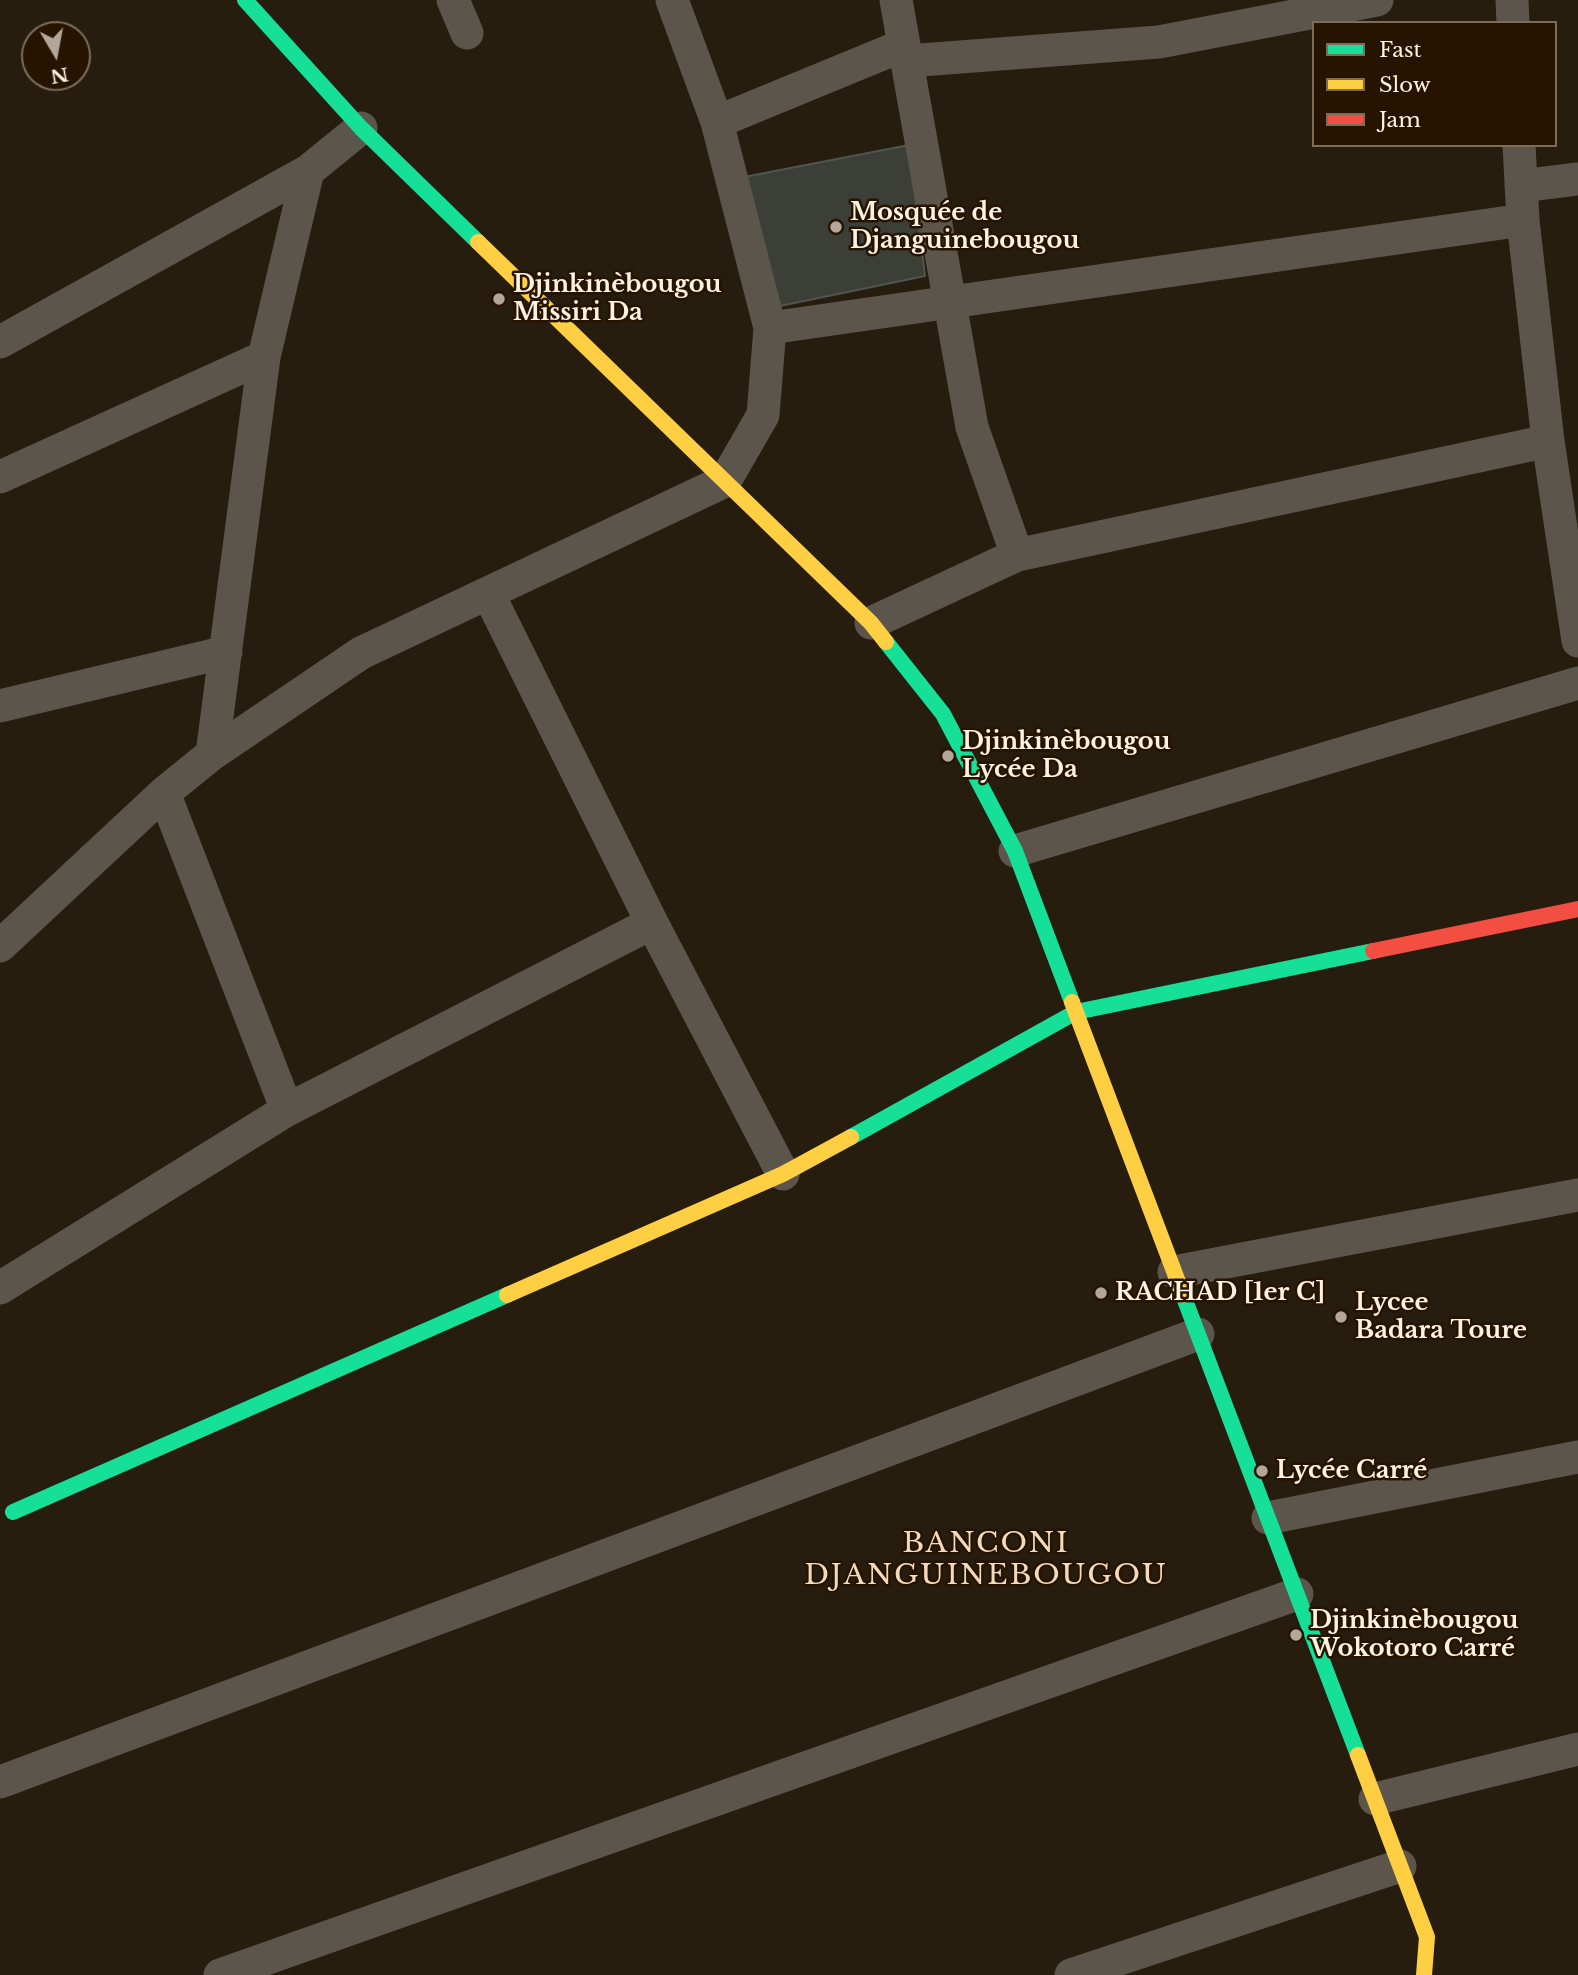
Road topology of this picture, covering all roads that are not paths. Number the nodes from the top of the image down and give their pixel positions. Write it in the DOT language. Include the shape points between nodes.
graph roads {
  1 [pos="245,0"];
  2 [pos="453,0"];
  3 [pos="672,0"];
  4 [pos="896,0"];
  5 [pos="1377,0"];
  6 [pos="1512,0"];
  7 [pos="1513,21"];
  8 [pos="467,33"];
  9 [pos="905,53"];
  10 [pos="717,122"];
  11 [pos="361,128"];
  12 [pos="1519,147"];
  13 [pos="308,171"];
  14 [pos="1578,180"];
  15 [pos="1521,186"];
  16 [pos="1522,220"];
  17 [pos="950,302"];
  18 [pos="770,328"];
  19 [pos="0,342"];
  20 [pos="264,357"];
  21 [pos="1548,441"];
  22 [pos="0,477"];
  23 [pos="725,481"];
  24 [pos="1017,555"];
  25 [pos="488,593"];
  26 [pos="872,623"];
  27 [pos="1578,641"];
  28 [pos="226,652"];
  29 [pos="1578,683"];
  30 [pos="0,706"];
  31 [pos="212,754"];
  32 [pos="164,793"];
  33 [pos="1015,851"];
  34 [pos="1578,909"];
  35 [pos="652,923"];
  36 [pos="0,946"];
  37 [pos="1076,1012"];
  38 [pos="287,1110"];
  39 [pos="783,1174"];
  40 [pos="1578,1195"];
  41 [pos="1174,1272"];
  42 [pos="0,1288"];
  43 [pos="1198,1334"];
  44 [pos="1578,1457"];
  45 [pos="13,1512"];
  46 [pos="1268,1518"];
  47 [pos="1297,1594"];
  48 [pos="1578,1749"];
  49 [pos="0,1782"];
  50 [pos="1375,1800"];
  51 [pos="1400,1867"];
  52 [pos="220,1975"];
  53 [pos="1071,1975"];
  54 [pos="1424,1975"];
  1 -- 11 [label="street"];
  2 -- 8 [label="street"];
  3 -- 10 [label="street"];
  4 -- 9 [label="street"];
  5 -- 9 [label="street" via="1159,43"];
  6 -- 7 [label="street"];
  9 -- 10 [label="street"];
  9 -- 17 [label="street"];
  10 -- 18 [label="street"];
  11 -- 13 [label="street"];
  11 -- 23 [label="street"];
  12 -- 15 [label="street"];
  13 -- 19 [label="street"];
  13 -- 20 [label="street"];
  14 -- 15 [label="street"];
  15 -- 16 [label="street"];
  16 -- 17 [label="street"];
  16 -- 21 [label="street"];
  17 -- 18 [label="street"];
  17 -- 24 [label="street" via="972,427"];
  18 -- 23 [label="street" via="763,415"];
  20 -- 22 [label="street"];
  20 -- 28 [label="street"];
  21 -- 24 [label="street"];
  21 -- 27 [label="street"];
  23 -- 25 [label="street"];
  23 -- 26 [label="street"];
  24 -- 26 [label="street"];
  25 -- 31 [label="street" via="361,653"];
  25 -- 35 [label="street"];
  26 -- 33 [label="street" via="943,714"];
  28 -- 30 [label="street"];
  28 -- 31 [label="street"];
  29 -- 33 [label="street"];
  31 -- 32 [label="street"];
  32 -- 36 [label="street"];
  32 -- 38 [label="street"];
  33 -- 37 [label="street"];
  34 -- 37 [label="street"];
  35 -- 38 [label="street"];
  35 -- 39 [label="street"];
  37 -- 39 [label="street"];
  37 -- 41 [label="street"];
  38 -- 42 [label="street"];
  39 -- 45 [label="street"];
  40 -- 41 [label="street"];
  41 -- 43 [label="street"];
  43 -- 46 [label="street"];
  43 -- 49 [label="street"];
  44 -- 46 [label="street"];
  46 -- 47 [label="street"];
  47 -- 50 [label="street"];
  47 -- 52 [label="street"];
  48 -- 50 [label="street"];
  50 -- 51 [label="street"];
  51 -- 53 [label="street"];
  51 -- 54 [label="street" via="1427,1937"];
}
